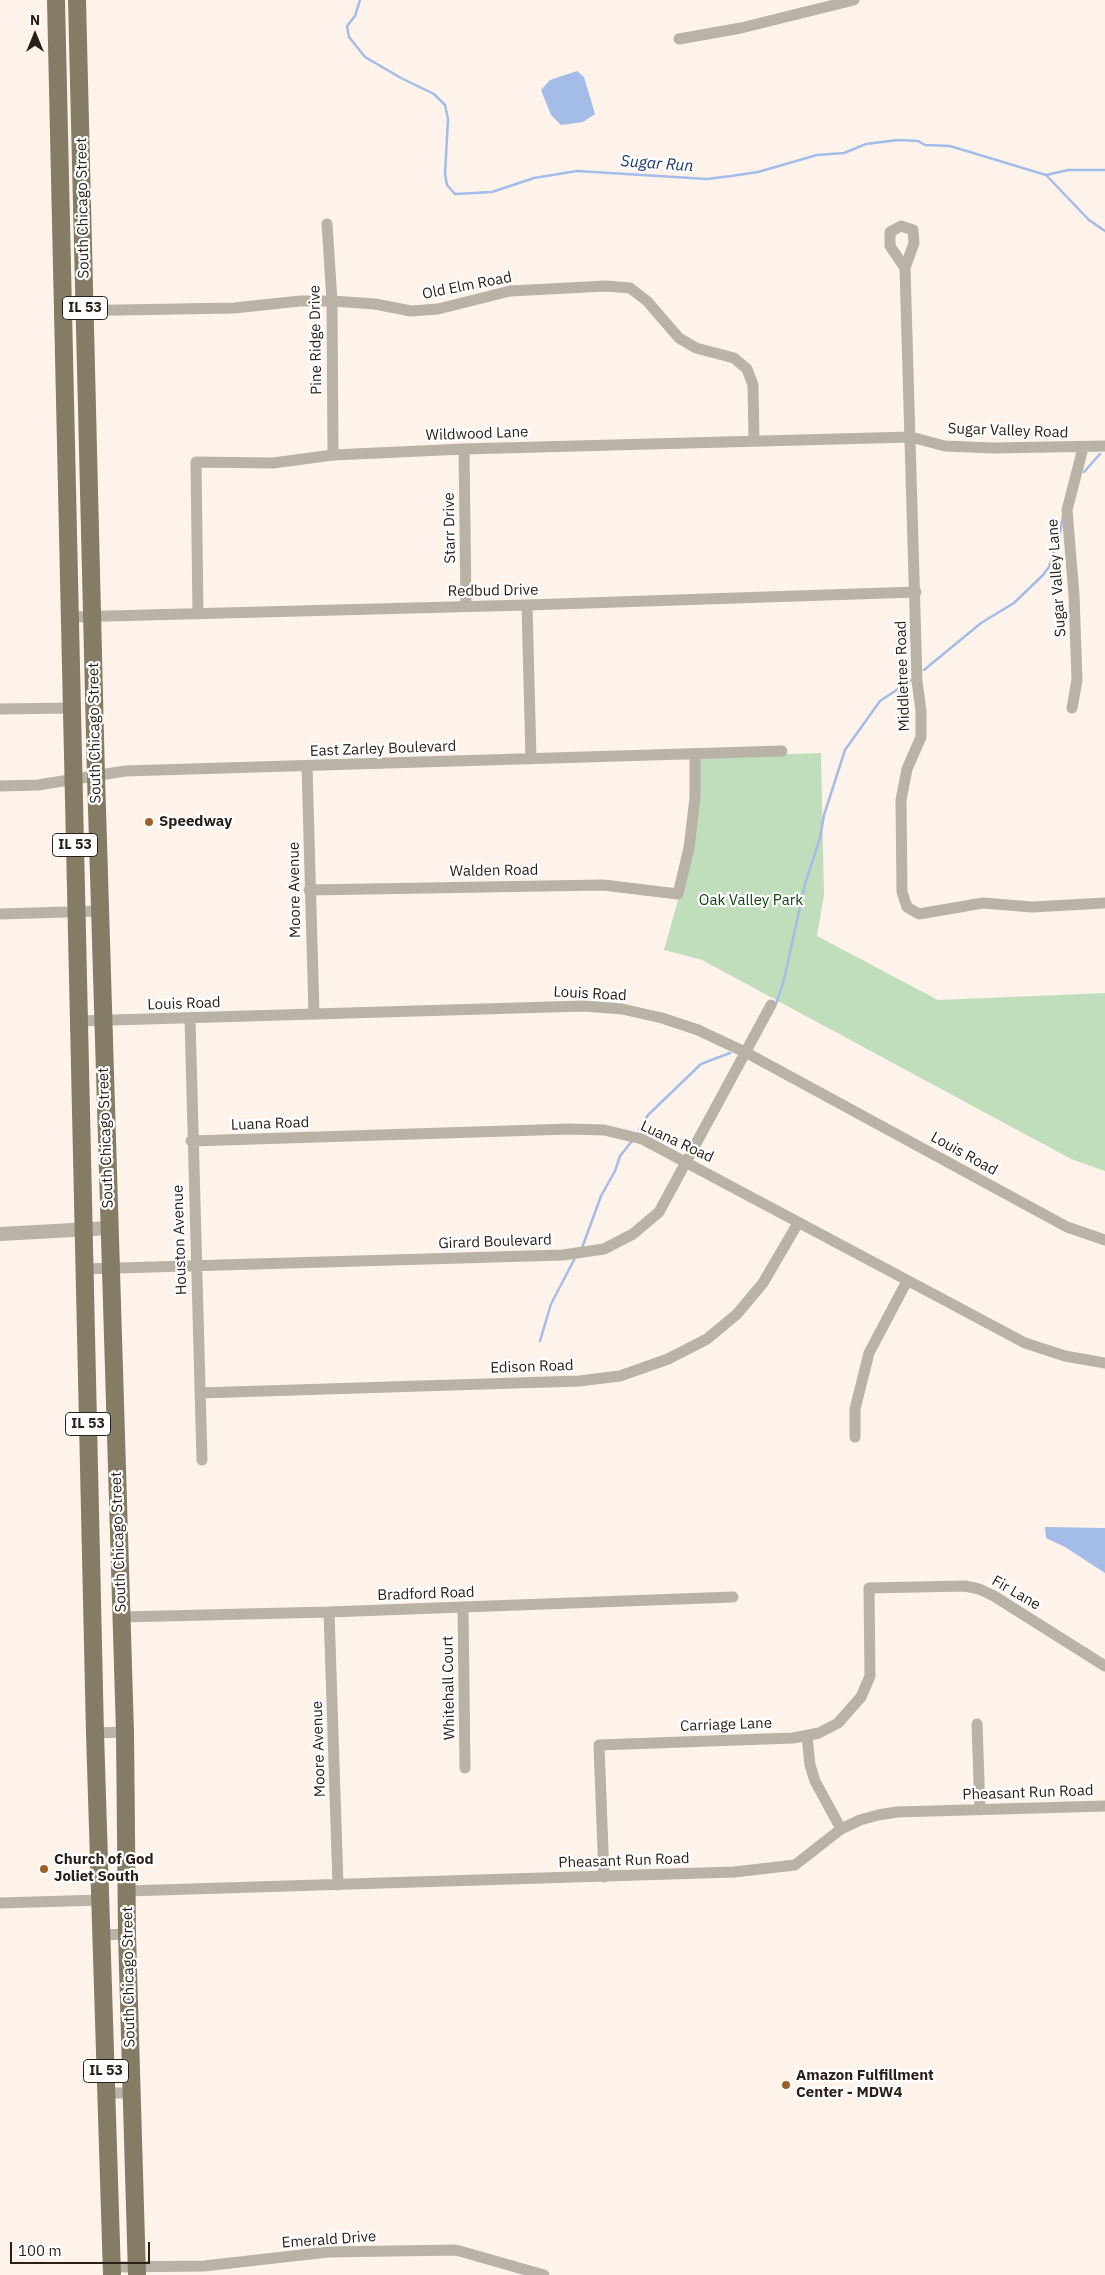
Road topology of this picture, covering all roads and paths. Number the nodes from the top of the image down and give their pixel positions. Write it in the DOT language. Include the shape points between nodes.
graph roads {
  1 [pos="56,0"];
  2 [pos="78,0"];
  3 [pos="854,0"];
  4 [pos="679,39"];
  5 [pos="327,224"];
  6 [pos="906,268"];
  7 [pos="332,301"];
  8 [pos="63,311"];
  9 [pos="85,311"];
  10 [pos="911,437"];
  11 [pos="754,440"];
  12 [pos="1105,446"];
  13 [pos="1083,448"];
  14 [pos="464,449"];
  15 [pos="332,455"];
  16 [pos="916,592"];
  17 [pos="466,605"];
  18 [pos="527,605"];
  19 [pos="198,614"];
  20 [pos="93,617"];
  21 [pos="70,618"];
  22 [pos="72,708"];
  23 [pos="1072,708"];
  24 [pos="0,709"];
  25 [pos="782,751"];
  26 [pos="694,754"];
  27 [pos="532,759"];
  28 [pos="307,766"];
  29 [pos="96,776"];
  30 [pos="73,779"];
  31 [pos="0,786"];
  32 [pos="309,890"];
  33 [pos="1105,903"];
  34 [pos="100,911"];
  35 [pos="77,912"];
  36 [pos="0,914"];
  37 [pos="771,1005"];
  38 [pos="314,1014"];
  39 [pos="190,1019"];
  40 [pos="79,1021"];
  41 [pos="103,1021"];
  42 [pos="747,1053"];
  43 [pos="191,1141"];
  44 [pos="688,1162"];
  45 [pos="798,1223"];
  46 [pos="109,1228"];
  47 [pos="84,1229"];
  48 [pos="0,1234"];
  49 [pos="1105,1240"];
  50 [pos="195,1267"];
  51 [pos="110,1268"];
  52 [pos="84,1269"];
  53 [pos="907,1280"];
  54 [pos="1105,1363"];
  55 [pos="200,1393"];
  56 [pos="854,1437"];
  57 [pos="202,1460"];
  58 [pos="869,1588"];
  59 [pos="733,1597"];
  60 [pos="463,1607"];
  61 [pos="329,1612"];
  62 [pos="121,1617"];
  63 [pos="1105,1666"];
  64 [pos="977,1724"];
  65 [pos="125,1732"];
  66 [pos="95,1733"];
  67 [pos="806,1736"];
  68 [pos="465,1768"];
  69 [pos="1105,1806"];
  70 [pos="980,1810"];
  71 [pos="841,1829"];
  72 [pos="604,1877"];
  73 [pos="338,1885"];
  74 [pos="127,1891"];
  75 [pos="101,1900"];
  76 [pos="0,1903"];
  77 [pos="127,1934"];
  78 [pos="103,1936"];
  79 [pos="132,2093"];
  80 [pos="106,2094"];
  81 [pos="112,2271"];
  82 [pos="137,2271"];
  83 [pos="544,2275"];
  1 -- 8 [label="main road, South Chicago Street / IL 53"];
  2 -- 9 [label="main road, South Chicago Street / IL 53"];
  3 -- 4 [label="street" via="741,28"];
  5 -- 7 [label="street, Pine Ridge Drive"];
  6 -- 10 [label="street, Middletree Road"];
  7 -- 9 [label="street, Old Elm Road" via="234,308"];
  7 -- 11 [label="street, Old Elm Road" via="411,311 438,309 510,291 606,286 630,288 647,301 679,338 696,348 734,358 747,369 752,385"];
  7 -- 15 [label="street, Pine Ridge Drive"];
  8 -- 9 [label="street, Old Elm Road"];
  8 -- 21 [label="main road, South Chicago Street / IL 53"];
  9 -- 20 [label="main road, South Chicago Street / IL 53"];
  10 -- 11 [label="street, Wildwood Lane"];
  10 -- 13 [label="street, Sugar Valley Road" via="945,446"];
  10 -- 16 [label="street, Middletree Road"];
  11 -- 14 [label="street, Wildwood Lane"];
  12 -- 13 [label="street, Sugar Valley Road"];
  13 -- 23 [label="street, Sugar Valley Lane" via="1067,510 1077,680"];
  14 -- 15 [label="street, Wildwood Lane"];
  14 -- 17 [label="street, Starr Drive"];
  15 -- 19 [label="street, Wildwood Lane" via="273,463 196,462"];
  16 -- 18 [label="street, Redbud Drive"];
  16 -- 33 [label="street, Middletree Road" via="921,737 907,769 900,800 902,892 907,907 919,914 983,903 1032,907"];
  17 -- 18 [label="street, Redbud Drive"];
  17 -- 19 [label="street, Redbud Drive"];
  18 -- 27 [label="street"];
  19 -- 20 [label="street, Redbud Drive"];
  20 -- 21 [label="street, Redbud Drive"];
  20 -- 29 [label="main road, South Chicago Street / IL 53"];
  21 -- 22 [label="main road, South Chicago Street / IL 53"];
  22 -- 24 [label="street"];
  22 -- 30 [label="main road, South Chicago Street / IL 53"];
  25 -- 26 [label="street, East Zarley Boulevard"];
  26 -- 27 [label="street, East Zarley Boulevard"];
  26 -- 32 [label="street, Walden Road" via="690,840 678,894 603,885"];
  27 -- 28 [label="street, East Zarley Boulevard"];
  28 -- 29 [label="street, East Zarley Boulevard" via="125,771"];
  28 -- 32 [label="street, Moore Avenue"];
  29 -- 30 [label="street, East Zarley Boulevard"];
  29 -- 34 [label="main road, South Chicago Street / IL 53"];
  30 -- 31 [label="street, East Zarley Boulevard" via="38,785"];
  30 -- 35 [label="main road, South Chicago Street / IL 53"];
  32 -- 38 [label="street, Moore Avenue"];
  34 -- 35 [label="street"];
  34 -- 41 [label="main road, South Chicago Street / IL 53"];
  35 -- 36 [label="street"];
  35 -- 40 [label="main road, South Chicago Street / IL 53"];
  37 -- 42 [label="street, Girard Boulevard"];
  38 -- 39 [label="street, Louis Road"];
  38 -- 42 [label="street, Louis Road" via="584,1006 622,1009 680,1024"];
  39 -- 41 [label="street, Louis Road"];
  39 -- 43 [label="street, Houston Avenue"];
  40 -- 41 [label="street, Louis Road"];
  40 -- 47 [label="main road, South Chicago Street / IL 53"];
  41 -- 46 [label="main road, South Chicago Street / IL 53"];
  42 -- 44 [label="street, Girard Boulevard"];
  42 -- 49 [label="street, Louis Road" via="1067,1227"];
  43 -- 44 [label="street, Luana Road" via="604,1130 642,1139"];
  43 -- 50 [label="street, Houston Avenue"];
  44 -- 45 [label="street, Luana Road"];
  44 -- 50 [label="street, Girard Boulevard" via="659,1212 634,1234 604,1249 563,1255"];
  45 -- 53 [label="street, Luana Road"];
  45 -- 55 [label="street, Edison Road" via="763,1283 737,1314 691,1347 620,1376 579,1381"];
  46 -- 47 [label="street"];
  46 -- 51 [label="main road, South Chicago Street / IL 53"];
  47 -- 48 [label="street"];
  47 -- 52 [label="main road, South Chicago Street / IL 53"];
  50 -- 51 [label="street, Girard Boulevard"];
  50 -- 55 [label="street, Houston Avenue"];
  51 -- 52 [label="street, Girard Boulevard"];
  51 -- 62 [label="main road, South Chicago Street / IL 53"];
  52 -- 66 [label="main road, South Chicago Street / IL 53"];
  53 -- 54 [label="street, Luana Road" via="1025,1343 1065,1356"];
  53 -- 56 [label="street" via="869,1353 855,1409"];
  55 -- 57 [label="street, Houston Avenue"];
  58 -- 63 [label="street, Fir Lane" via="965,1586 979,1589"];
  58 -- 67 [label="street, Carriage Lane" via="870,1676 862,1697 838,1724 819,1734"];
  59 -- 60 [label="street, Bradford Road"];
  60 -- 61 [label="street, Bradford Road"];
  60 -- 68 [label="street, Whitehall Court"];
  61 -- 62 [label="street, Bradford Road"];
  61 -- 73 [label="street, Moore Avenue"];
  62 -- 65 [label="main road, South Chicago Street / IL 53"];
  64 -- 70 [label="street"];
  65 -- 66 [label="street"];
  65 -- 74 [label="main road, South Chicago Street / IL 53"];
  66 -- 75 [label="main road, South Chicago Street / IL 53"];
  67 -- 71 [label="street" via="815,1781"];
  67 -- 72 [label="street, Carriage Lane" via="599,1745"];
  69 -- 70 [label="street, Pheasant Run Road"];
  70 -- 71 [label="street, Pheasant Run Road" via="897,1812 860,1820"];
  71 -- 72 [label="street, Pheasant Run Road" via="795,1865 734,1872"];
  72 -- 73 [label="street, Pheasant Run Road"];
  73 -- 74 [label="street, Pheasant Run Road"];
  74 -- 77 [label="main road, South Chicago Street / IL 53"];
  75 -- 76 [label="street"];
  75 -- 78 [label="main road, South Chicago Street / IL 53"];
  77 -- 78 [label="street"];
  77 -- 79 [label="main road, South Chicago Street / IL 53"];
  78 -- 80 [label="main road, South Chicago Street / IL 53"];
  79 -- 80 [label="street"];
  79 -- 82 [label="main road, South Chicago Street / IL 53"];
  80 -- 81 [label="main road, South Chicago Street / IL 53"];
  81 -- 82 [label="street, Emerald Drive"];
  82 -- 83 [label="street, Emerald Drive" via="328,2252 456,2250"];
}
